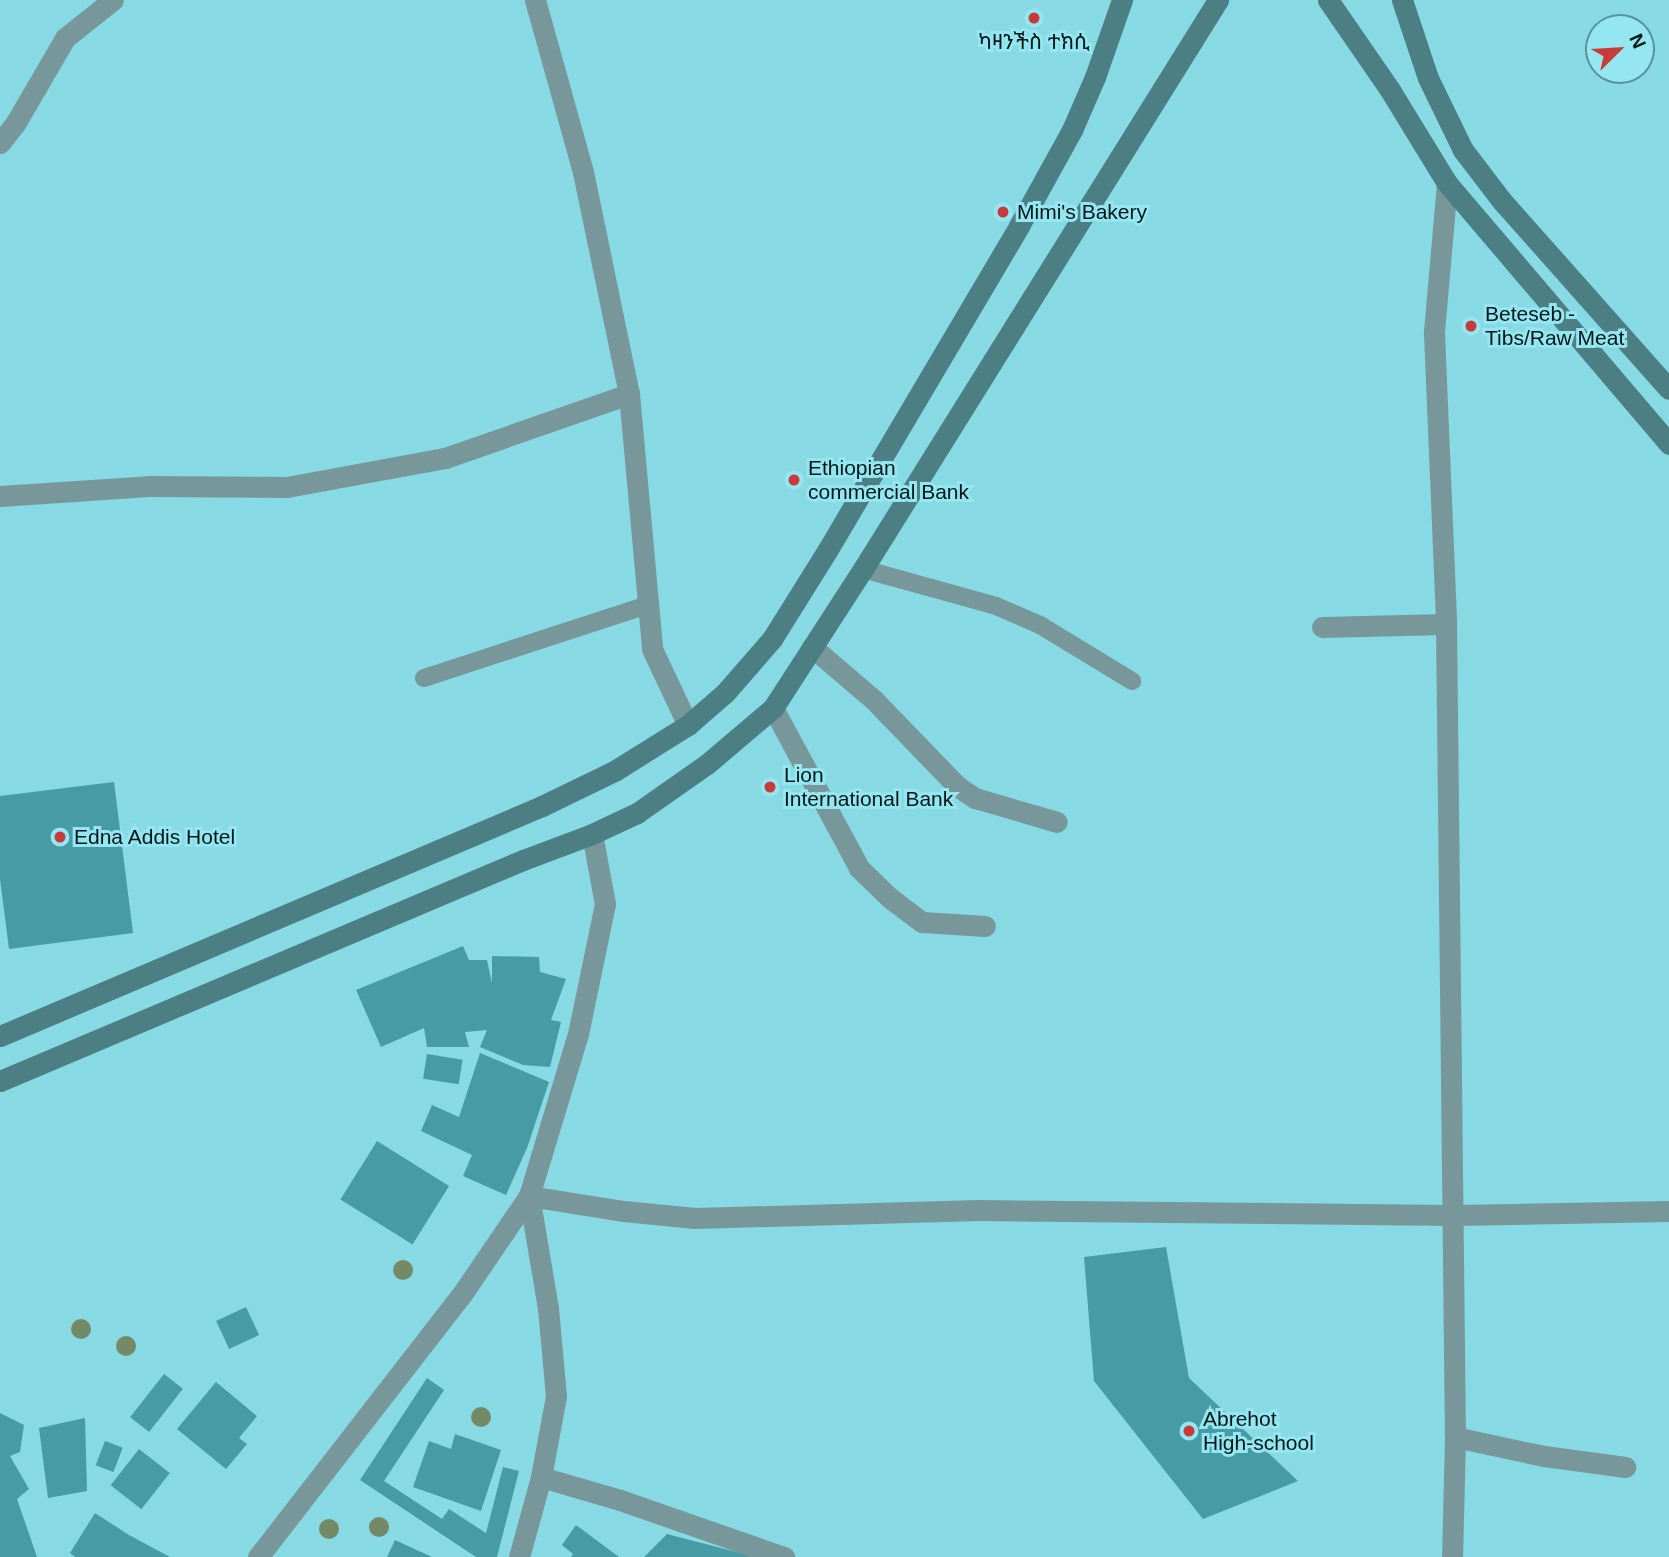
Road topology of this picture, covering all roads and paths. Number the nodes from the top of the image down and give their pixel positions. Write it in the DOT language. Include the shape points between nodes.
graph roads {
  1 [pos="113,0"];
  2 [pos="535,0"];
  3 [pos="1122,0"];
  4 [pos="1218,0"];
  5 [pos="1328,0"];
  6 [pos="1402,0"];
  7 [pos="0,143"];
  8 [pos="1447,183"];
  9 [pos="1669,389"];
  10 [pos="629,394"];
  11 [pos="1669,444"];
  12 [pos="0,496"];
  13 [pos="863,569"];
  14 [pos="648,605"];
  15 [pos="1447,624"];
  16 [pos="1322,627"];
  17 [pos="812,647"];
  18 [pos="424,678"];
  19 [pos="1132,681"];
  20 [pos="773,709"];
  21 [pos="688,725"];
  22 [pos="1058,821"];
  23 [pos="593,834"];
  24 [pos="985,926"];
  25 [pos="0,1036"];
  26 [pos="0,1081"];
  27 [pos="529,1196"];
  28 [pos="1669,1211"];
  29 [pos="1454,1215"];
  30 [pos="1455,1437"];
  31 [pos="1625,1467"];
  32 [pos="541,1477"];
  33 [pos="258,1557"];
  34 [pos="519,1557"];
  35 [pos="784,1557"];
  36 [pos="1452,1557"];
  1 -- 7 [label="street" via="65,38"];
  2 -- 10 [label="street" via="583,172"];
  3 -- 21 [label="main road" via="1072,130 898,433 772,639 725,693"];
  4 -- 13 [label="main road"];
  5 -- 8 [label="main road"];
  6 -- 9 [label="main road" via="1428,78 1463,150 1502,201"];
  8 -- 11 [label="main road"];
  8 -- 15 [label="street" via="1434,332"];
  10 -- 12 [label="street" via="444,458 287,487 149,486"];
  10 -- 14 [label="street"];
  13 -- 17 [label="main road"];
  13 -- 19 [label="lane" via="996,606 1040,625"];
  14 -- 18 [label="lane"];
  14 -- 21 [label="street" via="652,649"];
  15 -- 16 [label="street"];
  15 -- 29 [label="street"];
  17 -- 20 [label="main road"];
  17 -- 22 [label="street" via="874,700 957,786 975,798"];
  20 -- 23 [label="main road" via="707,764 637,813"];
  20 -- 24 [label="street" via="859,868 922,922"];
  21 -- 25 [label="main road" via="615,771 542,806"];
  23 -- 26 [label="main road"];
  23 -- 27 [label="street" via="605,904 579,1034"];
  27 -- 29 [label="street" via="695,1217 979,1210"];
  27 -- 32 [label="street" via="548,1308 556,1396"];
  27 -- 33 [label="street" via="460,1297"];
  28 -- 29 [label="street"];
  29 -- 30 [label="street"];
  30 -- 31 [label="street"];
  30 -- 36 [label="street"];
  32 -- 34 [label="street"];
  32 -- 35 [label="street"];
}
